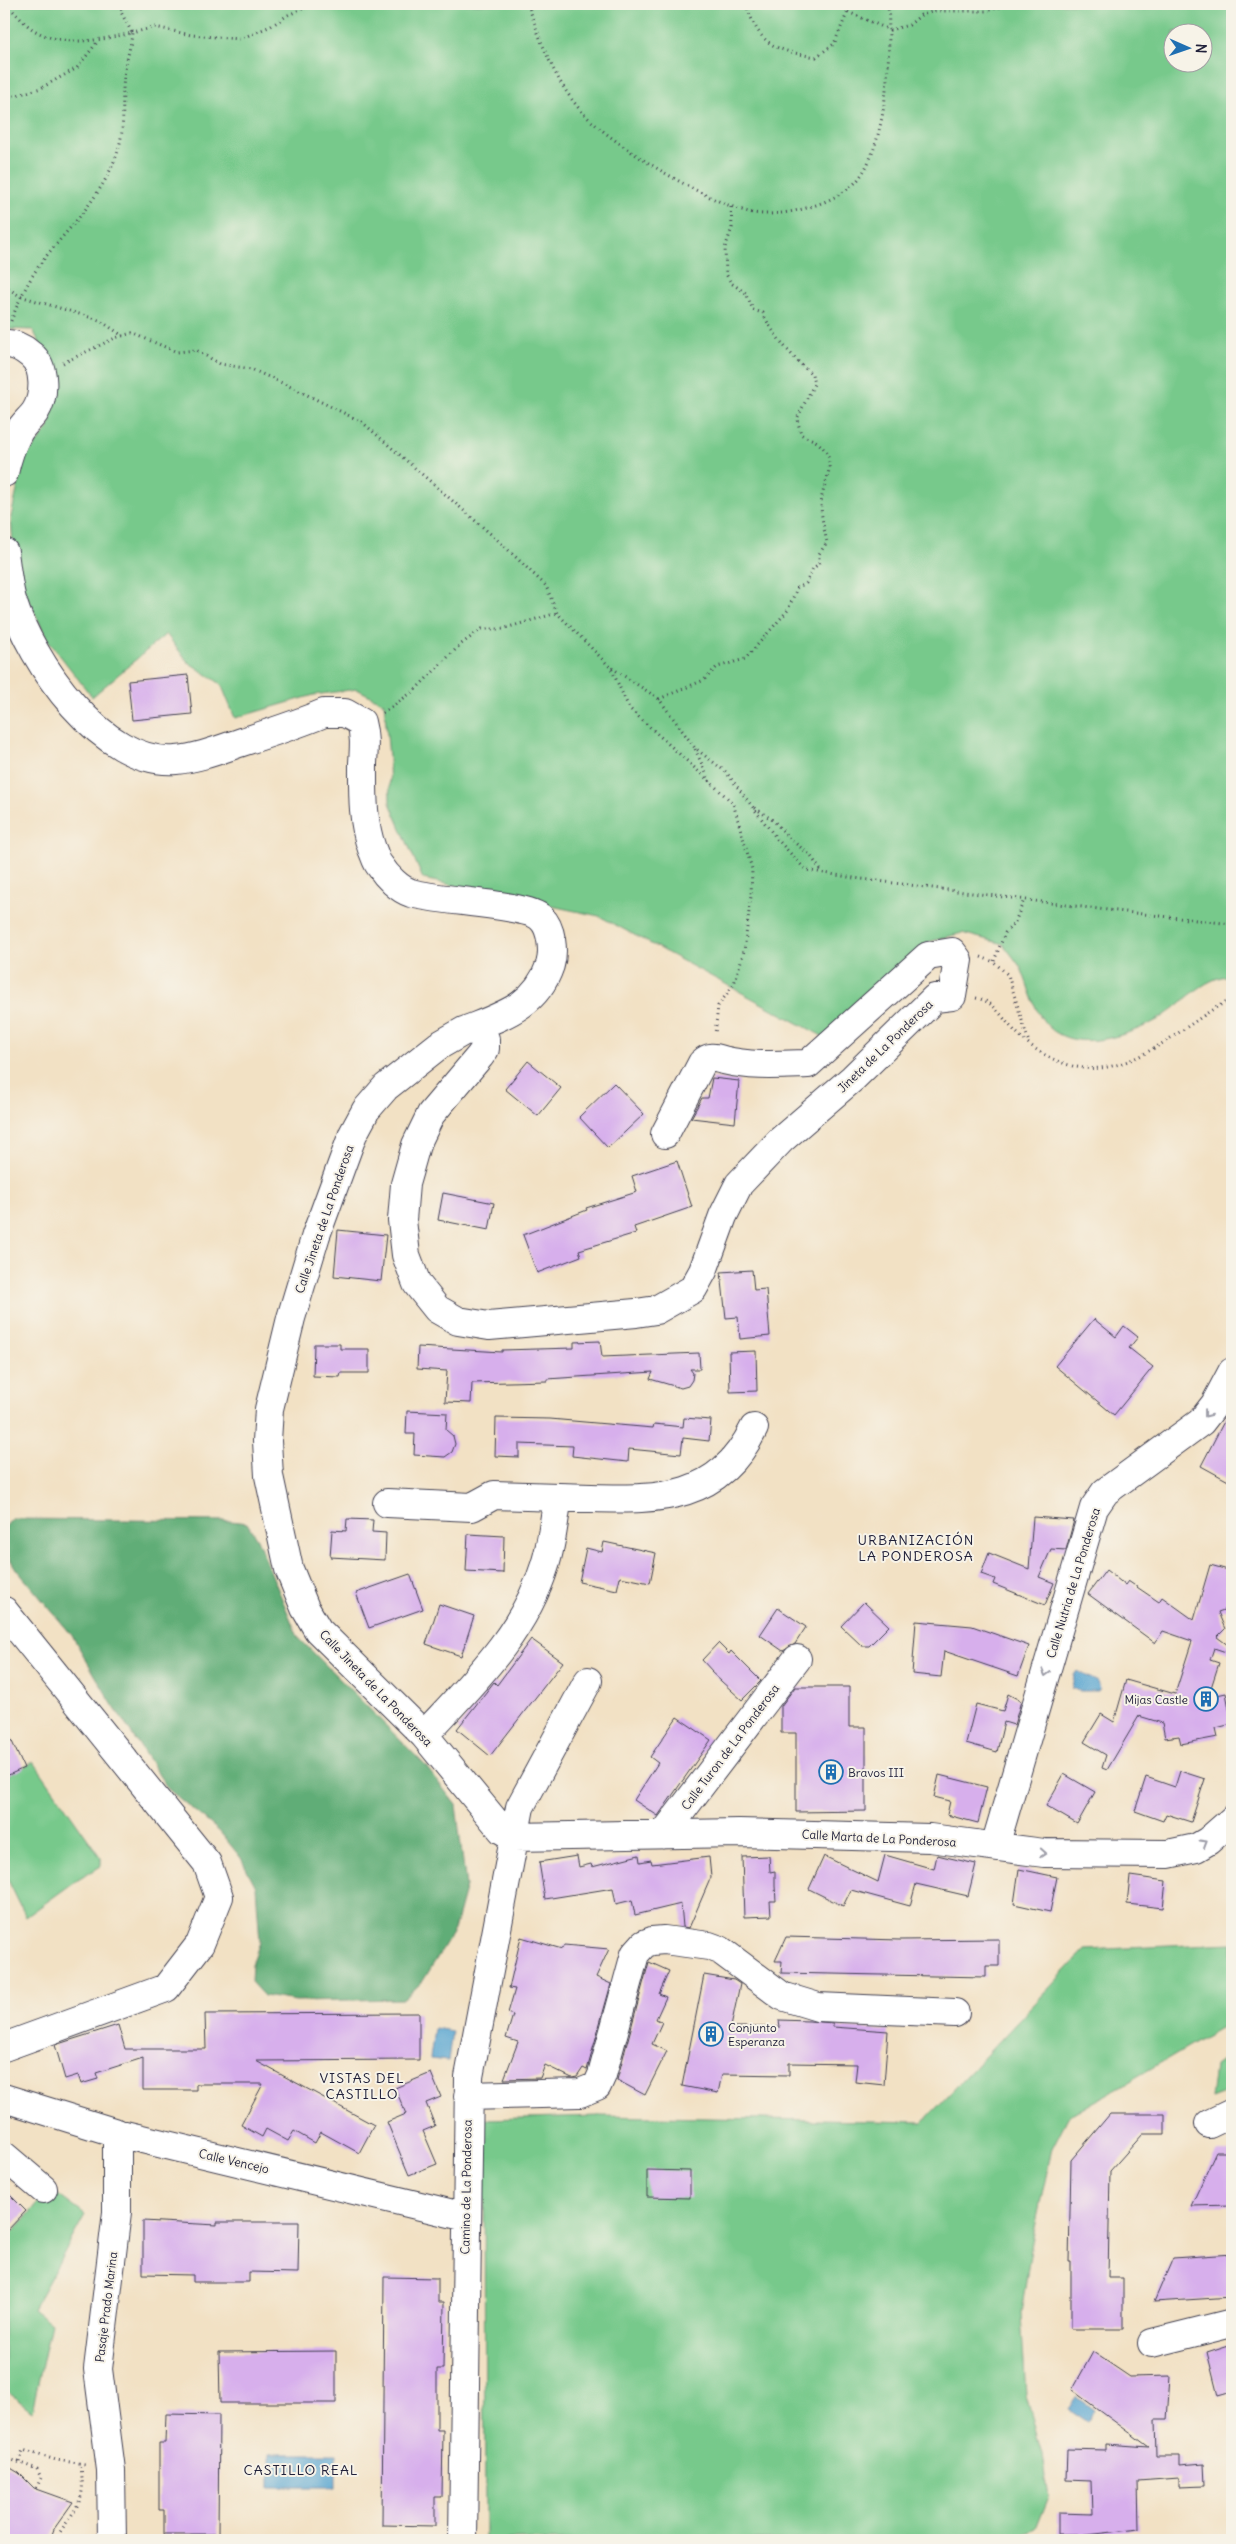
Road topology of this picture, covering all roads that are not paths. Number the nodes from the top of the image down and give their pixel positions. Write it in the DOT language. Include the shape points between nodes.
graph roads {
  1 [pos="5,343"];
  2 [pos="4,473"];
  3 [pos="4,552"];
  4 [pos="464,1031"];
  5 [pos="665,1134"];
  6 [pos="1232,1372"];
  7 [pos="754,1428"];
  8 [pos="558,1497"];
  9 [pos="387,1503"];
  10 [pos="4,1611"];
  11 [pos="797,1659"];
  12 [pos="588,1681"];
  13 [pos="424,1734"];
  14 [pos="1232,1820"];
  15 [pos="662,1835"];
  16 [pos="514,1837"];
  17 [pos="995,1846"];
  18 [pos="955,2013"];
  19 [pos="4,2047"];
  20 [pos="468,2096"];
  21 [pos="4,2098"];
  22 [pos="117,2133"];
  23 [pos="4,2156"];
  24 [pos="43,2189"];
  25 [pos="466,2217"];
  26 [pos="1232,2323"];
  27 [pos="1152,2343"];
  28 [pos="112,2540"];
  29 [pos="463,2540"];
  1 -- 2 [label="street" via="23,348 35,358 42,372 41,395 36,410 19,431"];
  3 -- 4 [label="street, Calle Jineta de La Ponderosa" via="12,600 31,644 66,698 92,726 120,746 146,757 175,760 203,755 324,713 345,713 361,722 366,738 363,805 368,838 379,865 393,882 409,893 524,910 541,918 551,936 552,960 545,981 532,997 508,1013"];
  4 -- 5 [label="street, Jineta de La Ponderosa" via="480,1033 485,1039 484,1049 430,1114 405,1184 402,1220 406,1255 417,1284 437,1309 458,1321 488,1326 656,1310 693,1289 739,1184 781,1140 853,1078 935,998 952,996 958,960 952,952 928,956 808,1064 748,1066 707,1058"];
  4 -- 13 [label="street, Calle Jineta de La Ponderosa" via="438,1046 386,1088 366,1110 353,1134 316,1235 269,1409 269,1476 276,1516 289,1569 305,1608 318,1630"];
  6 -- 17 [label="street, Calle Nutria de La Ponderosa, one-way" via="1215,1404 1200,1422 1105,1492 1094,1508"];
  7 -- 8 [label="street" via="743,1450 726,1468 674,1495 647,1499"];
  8 -- 9 [label="street" via="494,1495 472,1507"];
  8 -- 13 [label="street" via="546,1565 522,1620 496,1658"];
  10 -- 19 [label="street" via="207,1863 219,1897 200,1944 166,1988"];
  11 -- 15 [label="street, Calle Turon de La Ponderosa"];
  12 -- 16 [label="street, Camino de La Ponderosa" via="520,1807"];
  13 -- 16 [label="street, Calle Jineta de La Ponderosa" via="502,1830"];
  17 -- 14 [label="street, Calle Marta de La Ponderosa, one-way" via="1044,1854 1182,1853 1208,1841"];
  15 -- 16 [label="street, Calle Marta de La Ponderosa"];
  15 -- 17 [label="street, Calle Marta de La Ponderosa" via="739,1833 930,1838"];
  16 -- 20 [label="street, Camino de La Ponderosa"];
  18 -- 20 [label="street" via="818,2007 799,2003 782,1996 720,1950 664,1940 652,1941 635,1954 597,2086 580,2093"];
  20 -- 25 [label="street, Camino de La Ponderosa"];
  21 -- 22 [label="street, Calle Vencejo"];
  22 -- 25 [label="street, Calle Vencejo"];
  22 -- 28 [label="street, Pasaje Prado Marina" via="117,2212 98,2369 111,2470"];
  23 -- 24 [label="street"];
  25 -- 29 [label="street, Camino de La Ponderosa"];
  26 -- 27 [label="street"];
}
